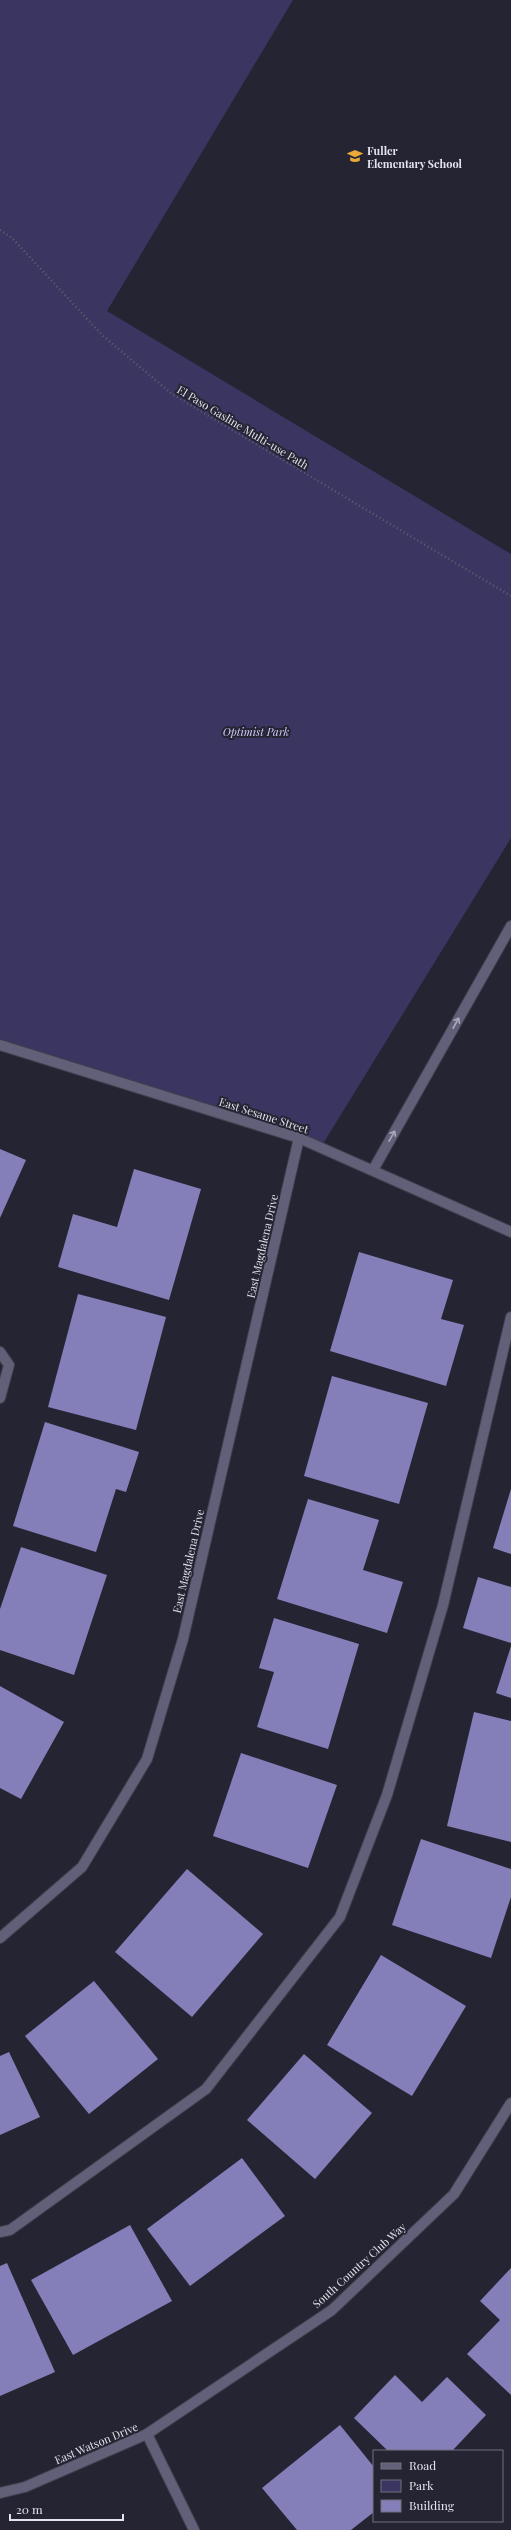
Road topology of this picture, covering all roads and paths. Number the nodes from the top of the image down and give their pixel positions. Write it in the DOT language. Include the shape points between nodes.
graph roads {
  1 [pos="0,230"];
  2 [pos="511,596"];
  3 [pos="511,926"];
  4 [pos="0,1045"];
  5 [pos="299,1138"];
  6 [pos="373,1170"];
  7 [pos="511,1232"];
  8 [pos="511,1316"];
  9 [pos="0,1352"];
  10 [pos="0,1398"];
  11 [pos="0,1938"];
  12 [pos="511,2103"];
  13 [pos="0,2232"];
  14 [pos="147,2434"];
  15 [pos="0,2493"];
  16 [pos="194,2530"];
  1 -- 2 [label="path, El Paso Gasline Multi-use Path" via="12,238 103,336 172,394"];
  6 -- 3 [label="street, one-way"];
  4 -- 5 [label="street, East Sesame Street"];
  5 -- 6 [label="street, East Sesame Street"];
  5 -- 11 [label="street, East Magdalena Drive" via="183,1639 147,1759 82,1867"];
  6 -- 7 [label="street, East Sesame Street"];
  8 -- 13 [label="street" via="443,1605 387,1795 340,1917 206,2089 10,2230"];
  9 -- 10 [label="street" via="9,1365"];
  12 -- 14 [label="street, South Country Club Way" via="454,2194 332,2310"];
  14 -- 15 [label="street, East Watson Drive" via="25,2487"];
  14 -- 16 [label="street, East Watson Drive"];
}
